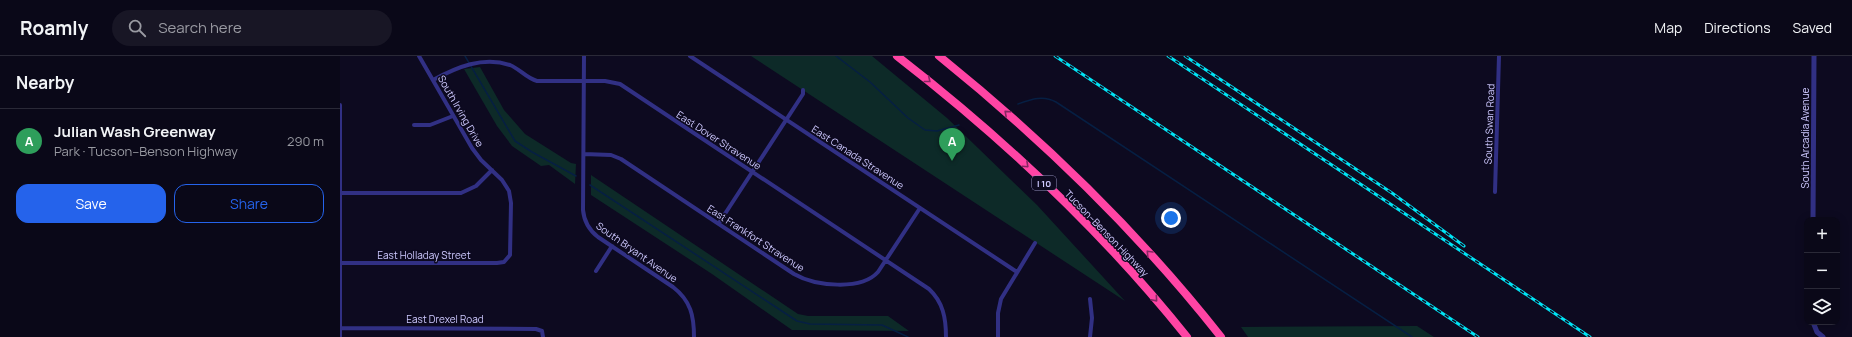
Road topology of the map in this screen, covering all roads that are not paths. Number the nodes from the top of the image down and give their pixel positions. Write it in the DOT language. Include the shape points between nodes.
graph roads {
  1 [pos="419,56"];
  2 [pos="584,56"];
  3 [pos="690,56"];
  4 [pos="897,56"];
  5 [pos="939,56"];
  6 [pos="1499,56"];
  7 [pos="1814,56"];
  8 [pos="433,80"];
  9 [pos="584,81"];
  10 [pos="803,90"];
  11 [pos="340,105"];
  12 [pos="453,116"];
  13 [pos="787,120"];
  14 [pos="414,125"];
  15 [pos="584,154"];
  16 [pos="492,170"];
  17 [pos="752,171"];
  18 [pos="1495,192"];
  19 [pos="341,193"];
  20 [pos="920,208"];
  21 [pos="1813,217"];
  22 [pos="718,224"];
  23 [pos="1035,243"];
  24 [pos="612,246"];
  25 [pos="507,260"];
  26 [pos="886,260"];
  27 [pos="341,263"];
  28 [pos="596,271"];
  29 [pos="1017,272"];
  30 [pos="1090,299"];
  31 [pos="1814,325"];
  32 [pos="340,328"];
  33 [pos="1822,336"];
  34 [pos="340,337"];
  35 [pos="543,337"];
  36 [pos="694,337"];
  37 [pos="946,337"];
  38 [pos="998,337"];
  39 [pos="1090,337"];
  40 [pos="1187,337"];
  41 [pos="1221,337"];
  1 -- 8 [label="street, South Irving Drive"];
  2 -- 9 [label="street, South Bryant Avenue"];
  3 -- 13 [label="street, East Canada Stravenue"];
  4 -- 40 [label="highway, Tucson–Benson Highway / I 10, one-way" via="973,118 1035,174 1102,241"];
  41 -- 5 [label="highway, Tucson–Benson Highway / I 10, one-way" via="1153,257 1077,178 1006,112"];
  6 -- 18 [label="street, South Swan Road"];
  7 -- 21 [label="street, South Arcadia Avenue"];
  8 -- 9 [label="street, East Dover Stravenue" via="461,65 477,61 508,64 537,81"];
  8 -- 12 [label="street, South Irving Drive"];
  9 -- 15 [label="street, South Bryant Avenue"];
  9 -- 17 [label="street, East Dover Stravenue" via="611,82 624,86"];
  10 -- 13 [label="street"];
  11 -- 19 [label="street"];
  12 -- 14 [label="street" via="433,124"];
  12 -- 16 [label="street, South Irving Drive" via="472,148"];
  13 -- 17 [label="street"];
  13 -- 20 [label="street, East Canada Stravenue"];
  15 -- 22 [label="street, East Frankfort Stravenue" via="611,155 621,159"];
  15 -- 24 [label="street, South Bryant Avenue" via="585,220 594,234"];
  16 -- 19 [label="street" via="478,185 461,193"];
  16 -- 25 [label="street, South Irving Drive" via="504,182 511,198 511,251"];
  17 -- 22 [label="street"];
  17 -- 26 [label="street, East Dover Stravenue"];
  19 -- 27 [label="street"];
  20 -- 26 [label="street, East Frankfort Stravenue"];
  20 -- 29 [label="street, East Canada Stravenue"];
  22 -- 26 [label="street, East Frankfort Stravenue" via="794,274 816,282 864,282 876,274"];
  23 -- 29 [label="street"];
  24 -- 28 [label="street"];
  24 -- 36 [label="street, South Bryant Avenue" via="684,297 692,313"];
  25 -- 27 [label="street, East Holladay Street" via="497,263"];
  26 -- 37 [label="street, East Dover Stravenue" via="929,289 937,298 944,315"];
  27 -- 32 [label="street"];
  29 -- 38 [label="street" via="999,303"];
  30 -- 39 [label="street"];
  31 -- 33 [label="street"];
  32 -- 34 [label="street"];
  32 -- 35 [label="street, East Drexel Road" via="536,329 542,331"];
}
